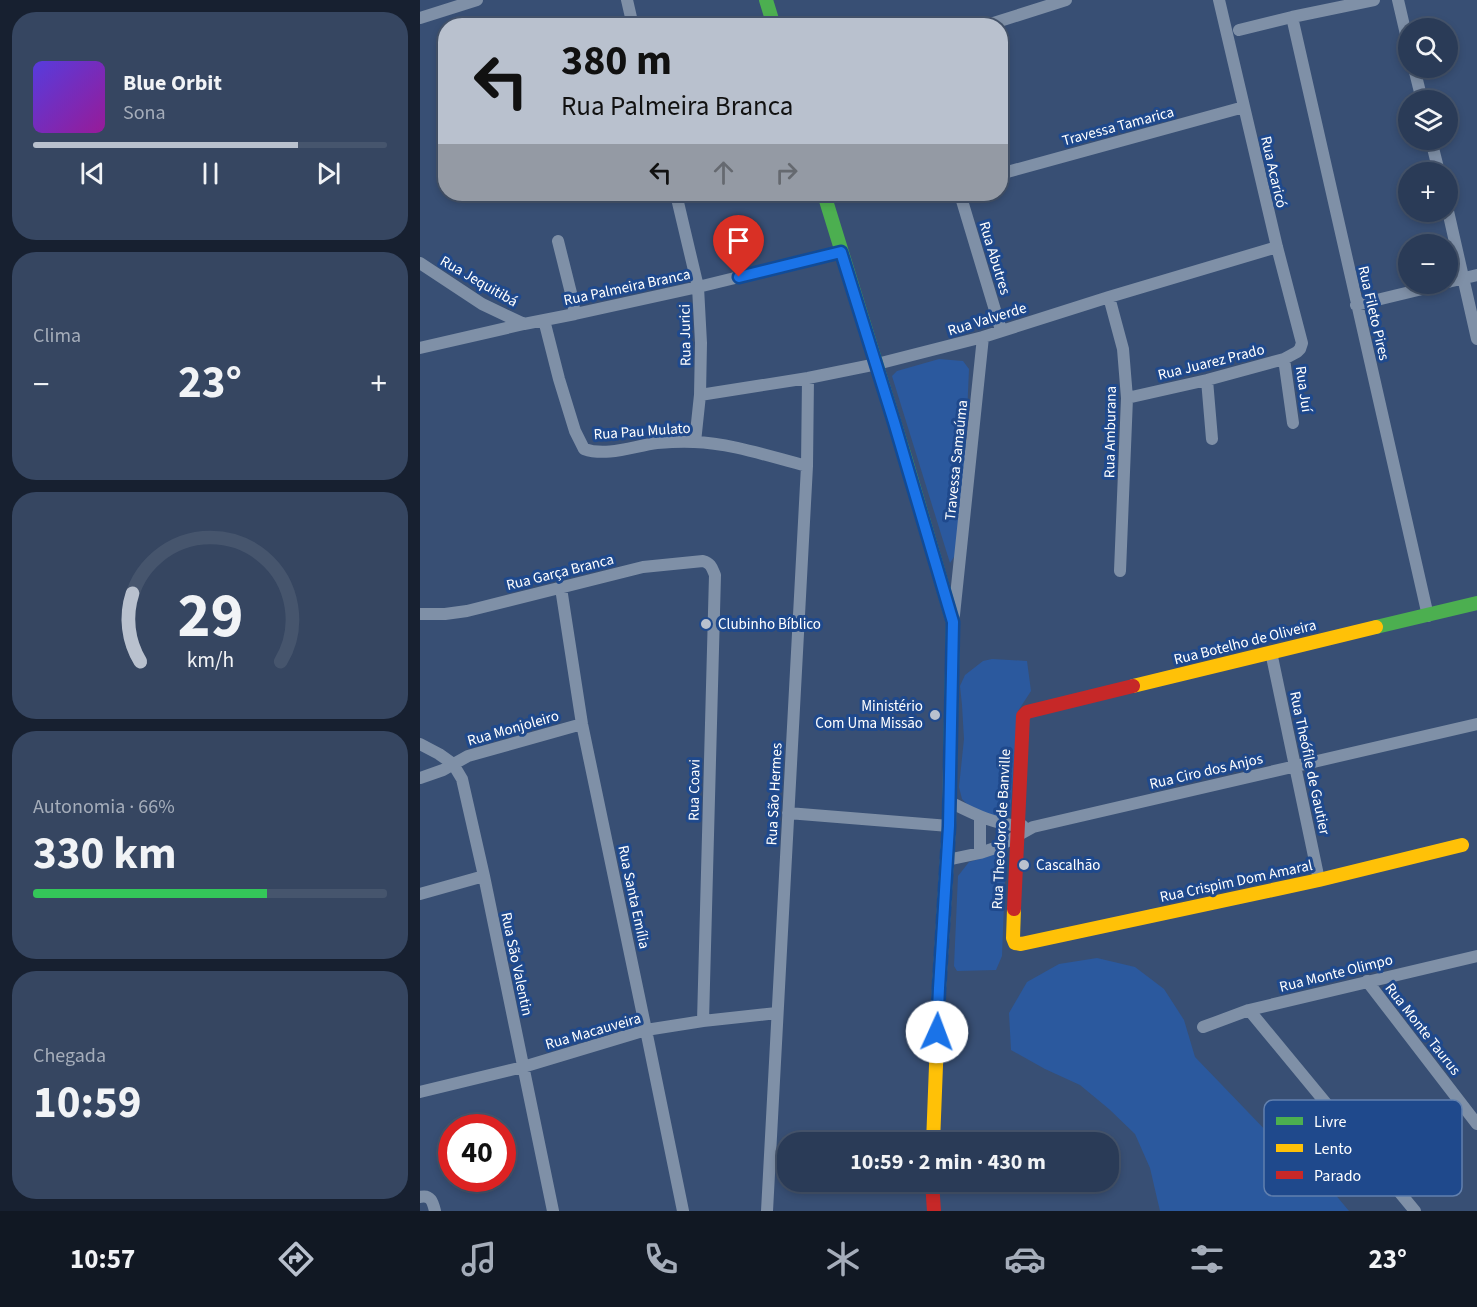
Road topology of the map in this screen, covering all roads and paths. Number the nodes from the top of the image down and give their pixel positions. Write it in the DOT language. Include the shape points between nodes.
graph roads {
  1 [pos="477,0"];
  2 [pos="627,0"];
  3 [pos="766,0"];
  4 [pos="1066,0"];
  5 [pos="1219,0"];
  6 [pos="1374,0"];
  7 [pos="1398,0"];
  8 [pos="1292,17"];
  9 [pos="420,18"];
  10 [pos="631,18"];
  11 [pos="772,18"];
  12 [pos="1008,18"];
  13 [pos="1402,18"];
  14 [pos="1239,30"];
  15 [pos="1244,107"];
  16 [pos="1008,172"];
  17 [pos="678,201"];
  18 [pos="826,201"];
  19 [pos="962,201"];
  20 [pos="1450,222"];
  21 [pos="558,241"];
  22 [pos="1276,247"];
  23 [pos="841,252"];
  24 [pos="420,263"];
  25 [pos="1477,275"];
  26 [pos="1463,279"];
  27 [pos="1458,280"];
  28 [pos="698,287"];
  29 [pos="1400,294"];
  30 [pos="1109,297"];
  31 [pos="1356,305"];
  32 [pos="575,314"];
  33 [pos="544,320"];
  34 [pos="524,324"];
  35 [pos="1001,330"];
  36 [pos="983,337"];
  37 [pos="1477,339"];
  38 [pos="420,348"];
  39 [pos="1300,350"];
  40 [pos="1284,359"];
  41 [pos="877,364"];
  42 [pos="808,378"];
  43 [pos="1207,380"];
  44 [pos="700,395"];
  45 [pos="1127,398"];
  46 [pos="1293,423"];
  47 [pos="1212,439"];
  48 [pos="695,442"];
  49 [pos="807,466"];
  50 [pos="708,562"];
  51 [pos="1120,571"];
  52 [pos="561,588"];
  53 [pos="1477,603"];
  54 [pos="420,614"];
  55 [pos="1428,615"];
  56 [pos="953,622"];
  57 [pos="1271,652"];
  58 [pos="1023,716"];
  59 [pos="582,724"];
  60 [pos="1477,724"];
  61 [pos="420,744"];
  62 [pos="453,764"];
  63 [pos="1294,766"];
  64 [pos="420,778"];
  65 [pos="950,802"];
  66 [pos="788,813"];
  67 [pos="980,817"];
  68 [pos="949,826"];
  69 [pos="1017,831"];
  70 [pos="1462,845"];
  71 [pos="980,853"];
  72 [pos="947,860"];
  73 [pos="484,876"];
  74 [pos="1319,880"];
  75 [pos="420,894"];
  76 [pos="1015,943"];
  77 [pos="1477,956"];
  78 [pos="1367,981"];
  79 [pos="1249,1010"];
  80 [pos="777,1013"];
  81 [pos="703,1021"];
  82 [pos="1203,1027"];
  83 [pos="646,1030"];
  84 [pos="523,1067"];
  85 [pos="420,1092"];
  86 [pos="1323,1100"];
  87 [pos="1459,1100"];
  88 [pos="1462,1104"];
  89 [pos="1477,1124"];
  90 [pos="933,1132"];
  91 [pos="933,1192"];
  92 [pos="1402,1196"];
  93 [pos="420,1197"];
  94 [pos="435,1211"];
  95 [pos="553,1211"];
  96 [pos="683,1211"];
  97 [pos="767,1211"];
  98 [pos="934,1211"];
  99 [pos="1414,1211"];
  1 -- 9 [label="street"];
  2 -- 10 [label="street"];
  3 -- 11 [label="street"];
  4 -- 12 [label="street"];
  5 -- 15 [label="street, Rua Acaricó"];
  6 -- 8 [label="street"];
  7 -- 13 [label="street"];
  8 -- 14 [label="street"];
  8 -- 31 [label="street, Rua Fileto Pires"];
  15 -- 16 [label="street, Travessa Tamarica"];
  15 -- 22 [label="street, Rua Acaricó"];
  17 -- 28 [label="street, Rua Jurici"];
  18 -- 23 [label="street"];
  19 -- 35 [label="street, Rua Abutres"];
  20 -- 26 [label="street"];
  21 -- 32 [label="street"];
  22 -- 30 [label="street, Rua Valverde"];
  22 -- 39 [label="street, Rua Acaricó" via="1302,343"];
  23 -- 28 [label="street, Rua Palmeira Branca"];
  23 -- 41 [label="street"];
  24 -- 34 [label="street, Rua Jequitibá" via="482,304"];
  25 -- 26 [label="street"];
  26 -- 27 [label="street"];
  26 -- 37 [label="street"];
  28 -- 32 [label="street, Rua Palmeira Branca"];
  28 -- 44 [label="street, Rua Jurici"];
  29 -- 31 [label="street"];
  30 -- 35 [label="street, Rua Valverde"];
  30 -- 45 [label="street, Rua Amburana" via="1123,349"];
  31 -- 55 [label="street, Rua Fileto Pires"];
  32 -- 33 [label="street, Rua Palmeira Branca"];
  33 -- 34 [label="street, Rua Palmeira Branca"];
  33 -- 48 [label="street, Rua Pau Mulato" via="559,379 584,449 603,452 658,443"];
  34 -- 38 [label="street, Rua Palmeira Branca"];
  35 -- 36 [label="street, Rua Valverde"];
  36 -- 41 [label="street, Rua Valverde"];
  36 -- 56 [label="street, Travessa Samaúma"];
  39 -- 40 [label="street, Rua Juarez Prado"];
  40 -- 43 [label="street, Rua Juarez Prado"];
  40 -- 46 [label="street, Rua Juí"];
  41 -- 42 [label="street, Rua Valverde"];
  41 -- 56 [label="street"];
  42 -- 44 [label="street, Rua Valverde"];
  42 -- 49 [label="street, Rua São Hermes"];
  43 -- 45 [label="street, Rua Juarez Prado"];
  43 -- 47 [label="street"];
  44 -- 48 [label="street, Rua Jurici"];
  45 -- 51 [label="street, Rua Amburana"];
  48 -- 49 [label="street, Rua Pau Mulato" via="728,446"];
  49 -- 66 [label="street, Rua São Hermes"];
  50 -- 52 [label="street, Rua Garça Branca" via="643,567"];
  50 -- 81 [label="street, Rua Coavi" via="715,575"];
  52 -- 54 [label="street, Rua Garça Branca" via="467,611"];
  52 -- 59 [label="street, Rua Santa Emília"];
  53 -- 55 [label="street, Rua Botelho de Oliveira"];
  55 -- 57 [label="street, Rua Botelho de Oliveira"];
  56 -- 65 [label="street"];
  57 -- 58 [label="street, Rua Botelho de Oliveira"];
  57 -- 63 [label="street, Rua Theófile de Gautier"];
  58 -- 69 [label="street, Rua Theodoro de Banville"];
  59 -- 62 [label="street, Rua Monjoleiro" via="468,756"];
  59 -- 83 [label="street, Rua Santa Emília"];
  60 -- 63 [label="street, Rua Ciro dos Anjos"];
  61 -- 62 [label="street"];
  62 -- 64 [label="street, Rua Monjoleiro"];
  62 -- 73 [label="street, Rua São Valentin" via="462,778"];
  63 -- 69 [label="street, Rua Ciro dos Anjos"];
  63 -- 74 [label="street, Rua Theófile de Gautier"];
  65 -- 67 [label="street, Rua Ciro dos Anjos"];
  65 -- 68 [label="street"];
  66 -- 68 [label="street"];
  66 -- 80 [label="street, Rua São Hermes"];
  67 -- 69 [label="street, Rua Ciro dos Anjos"];
  67 -- 71 [label="street"];
  68 -- 72 [label="street"];
  69 -- 71 [label="street" via="995,848"];
  69 -- 76 [label="street, Rua Theodoro de Banville" via="1012,938"];
  70 -- 74 [label="street, Rua Crispim Dom Amaral"];
  71 -- 72 [label="street"];
  72 -- 90 [label="street"];
  73 -- 75 [label="street"];
  73 -- 84 [label="street, Rua São Valentin"];
  74 -- 76 [label="street, Rua Crispim Dom Amaral"];
  77 -- 78 [label="street, Rua Monte Olimpo"];
  78 -- 79 [label="street, Rua Monte Olimpo"];
  78 -- 87 [label="street, Rua Monte Taurus"];
  79 -- 82 [label="street, Rua Monte Olimpo"];
  79 -- 86 [label="street"];
  80 -- 81 [label="street, Rua Macauveira"];
  80 -- 97 [label="street, Rua São Hermes"];
  81 -- 83 [label="street, Rua Macauveira"];
  83 -- 84 [label="street, Rua Macauveira"];
  83 -- 96 [label="street, Rua Santa Emília"];
  84 -- 85 [label="street, Rua Macauveira"];
  84 -- 95 [label="street, Rua São Valentin"];
  88 -- 89 [label="street, Rua Monte Taurus"];
  91 -- 98 [label="street"];
  92 -- 99 [label="street"];
  93 -- 94 [label="street" via="429,1197"];
}
